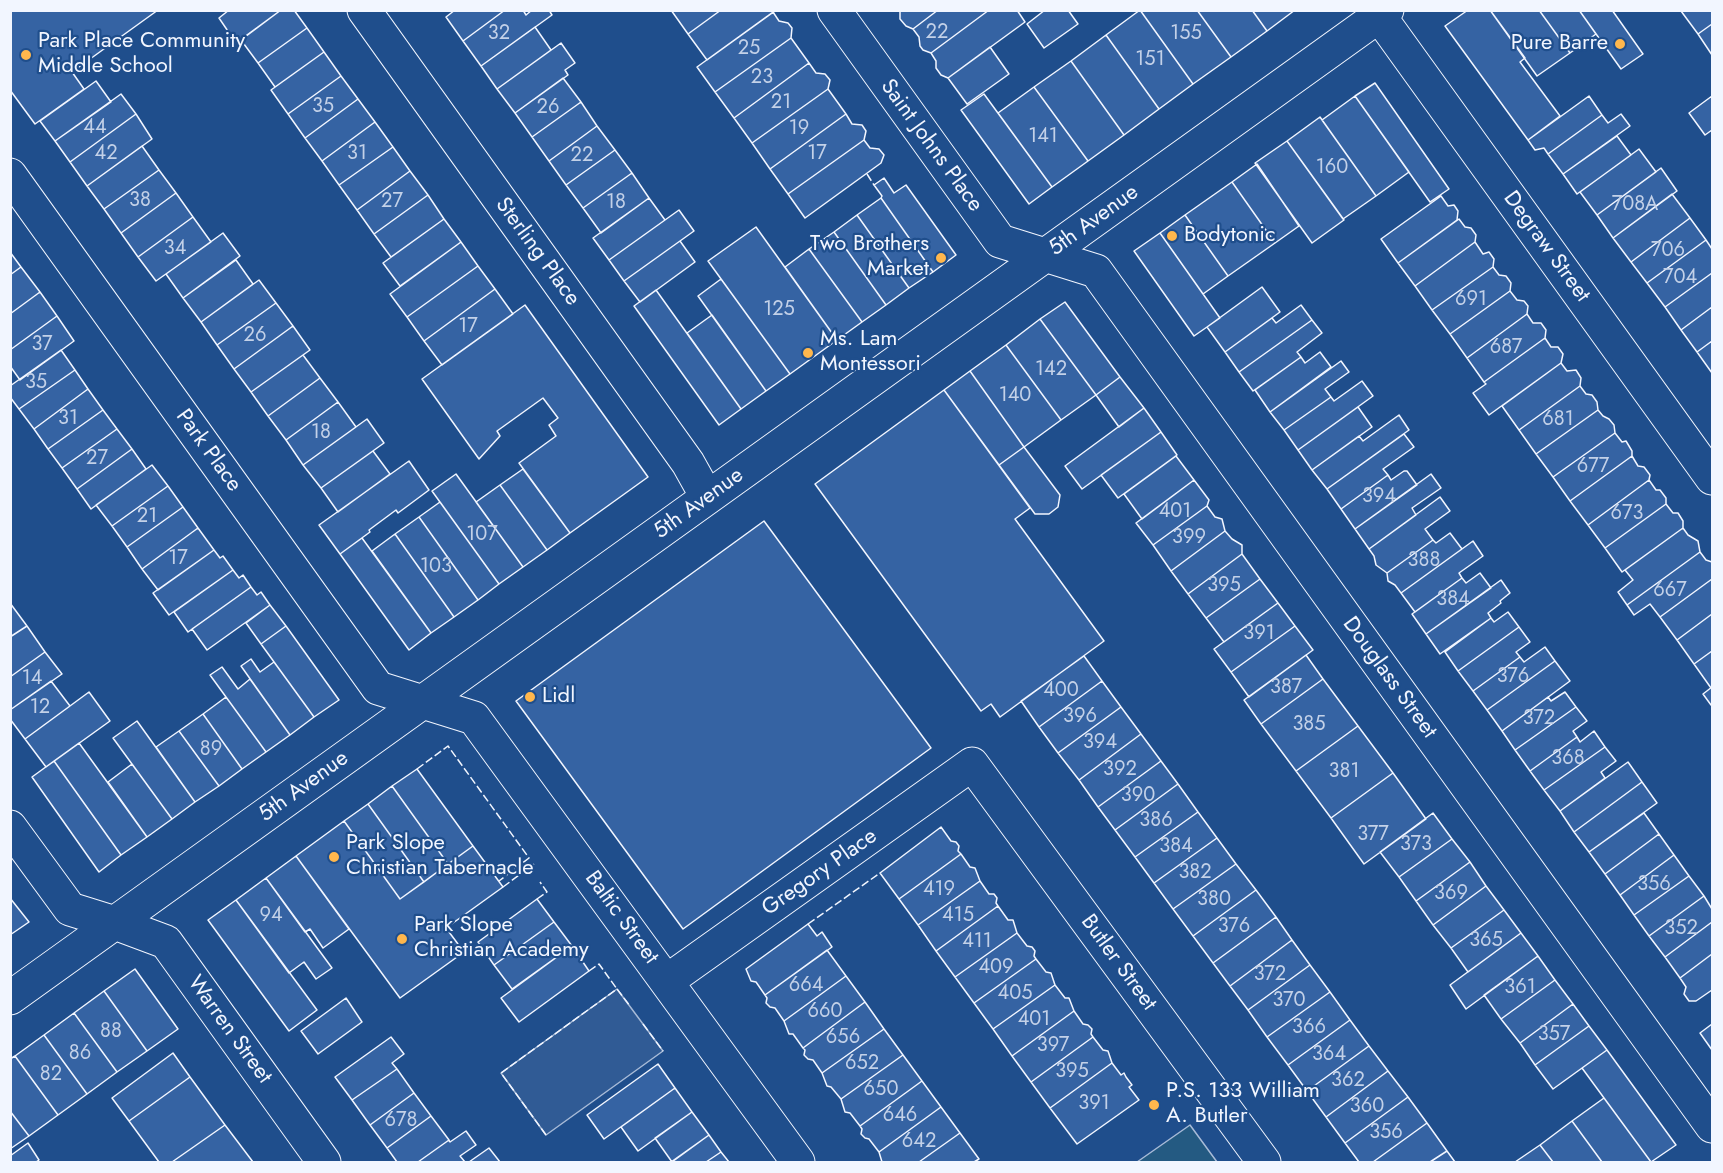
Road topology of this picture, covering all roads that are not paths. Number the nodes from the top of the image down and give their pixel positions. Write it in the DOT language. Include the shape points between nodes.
graph roads {
  1 [pos="364,10"];
  2 [pos="834,10"];
  3 [pos="1381,12"];
  4 [pos="10,175"];
  5 [pos="1047,255"];
  6 [pos="1713,478"];
  7 [pos="707,497"];
  8 [pos="424,701"];
  9 [pos="972,764"];
  10 [pos="10,826"];
  11 [pos="115,923"];
  12 [pos="667,981"];
  13 [pos="10,998"];
  14 [pos="1713,1126"];
  15 [pos="324,1162"];
  16 [pos="798,1162"];
  17 [pos="1264,1162"];
  1 -- 7 [label="street, Sterling Place" via="688,463"];
  2 -- 5 [label="street, Saint Johns Place" via="1000,241"];
  3 -- 5 [label="street, 5th Avenue"];
  3 -- 6 [label="street, Degraw Street"];
  4 -- 8 [label="street, Park Place" via="378,688"];
  5 -- 7 [label="street, 5th Avenue"];
  5 -- 14 [label="street, Douglass Street" via="1096,271"];
  7 -- 8 [label="street, 5th Avenue"];
  8 -- 11 [label="street, 5th Avenue"];
  8 -- 12 [label="street, Baltic Street" via="474,718"];
  9 -- 12 [label="street, Gregory Place"];
  9 -- 17 [label="street, Butler Street"];
  10 -- 11 [label="street, Warren Street" via="70,909"];
  11 -- 13 [label="street, 5th Avenue"];
  11 -- 15 [label="street, Warren Street" via="166,942"];
  12 -- 16 [label="street, Baltic Street"];
}
